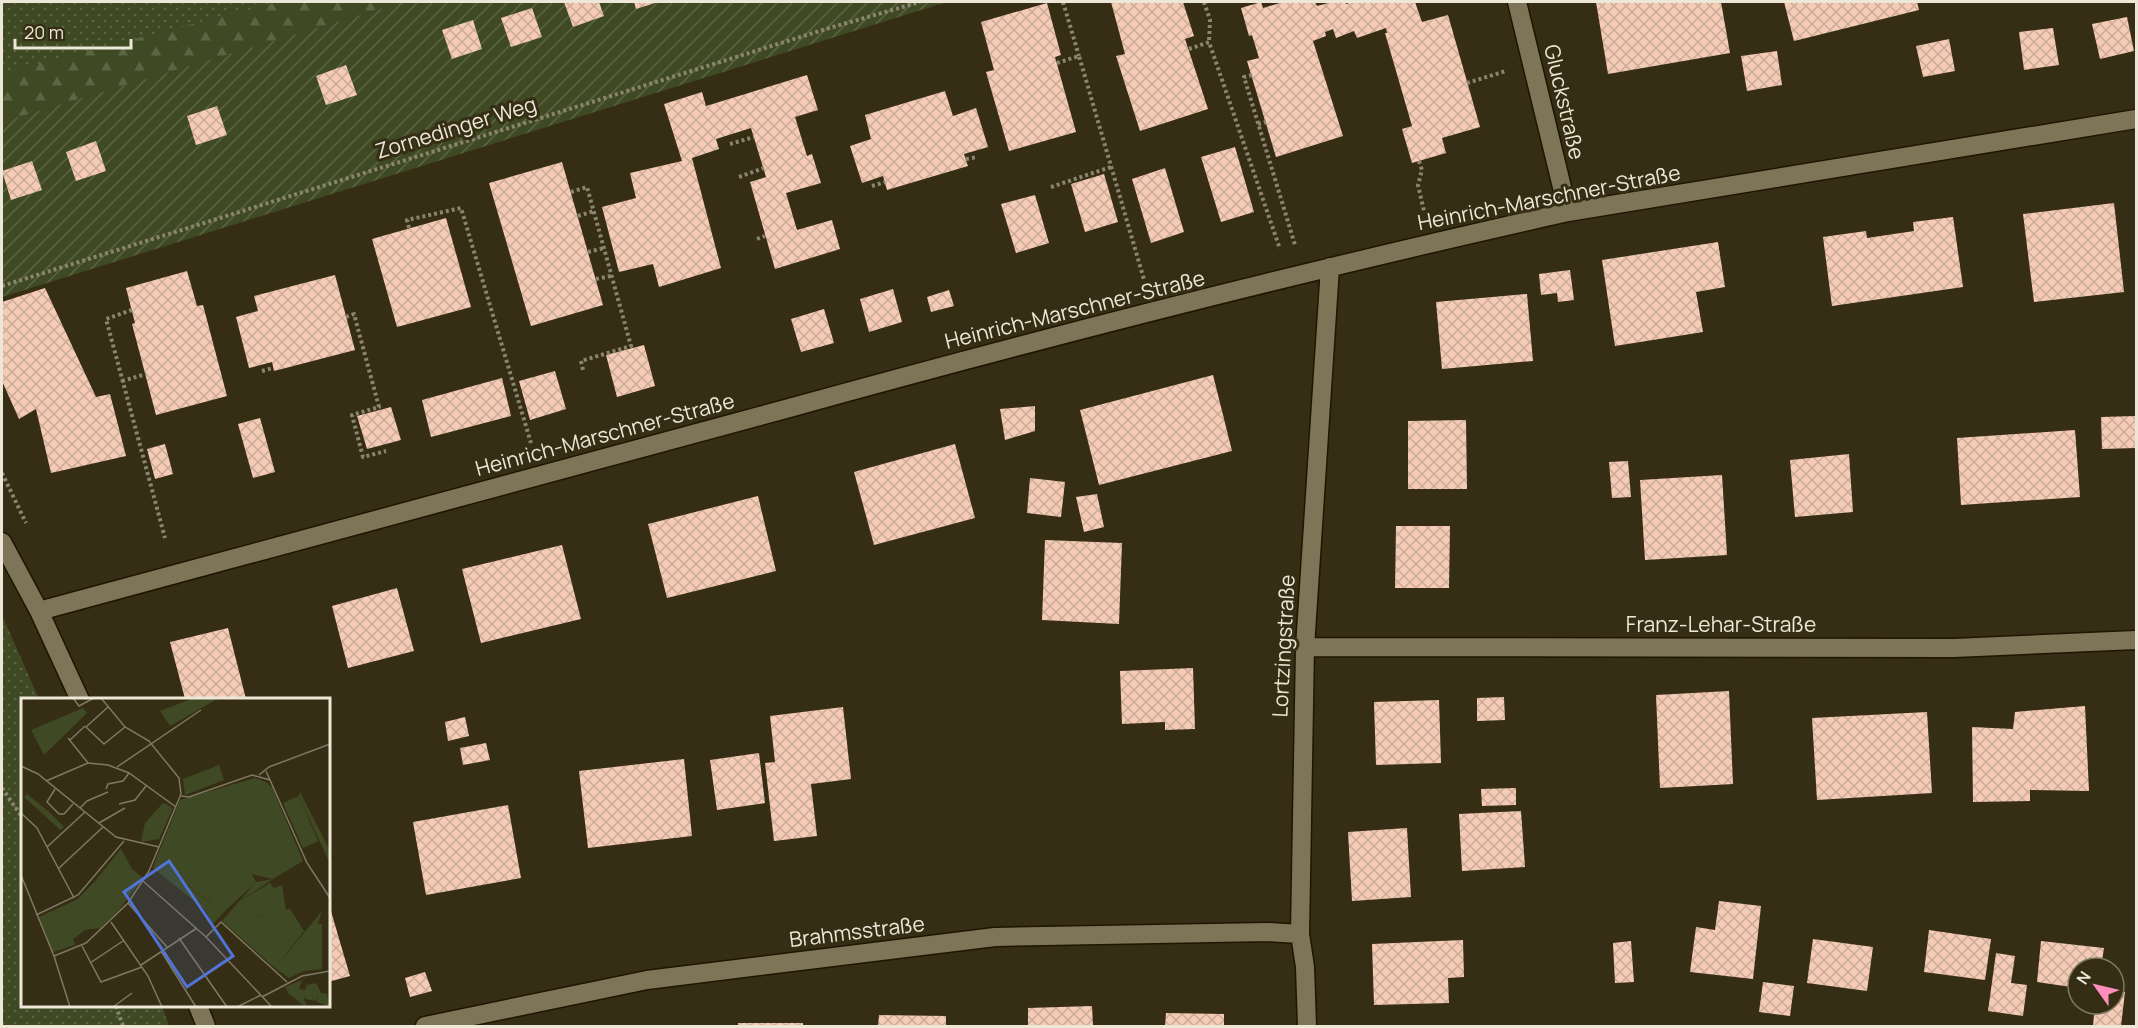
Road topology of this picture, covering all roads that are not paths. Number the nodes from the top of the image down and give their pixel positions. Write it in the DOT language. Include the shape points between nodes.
graph roads {
  1 [pos="1517,2"];
  2 [pos="2136,119"];
  3 [pos="1568,212"];
  4 [pos="1330,267"];
  5 [pos="2,542"];
  6 [pos="39,611"];
  7 [pos="2136,640"];
  8 [pos="1305,647"];
  9 [pos="80,698"];
  10 [pos="1300,934"];
  11 [pos="199,1007"];
  12 [pos="206,1026"];
  13 [pos="425,1026"];
  14 [pos="1307,1026"];
  1 -- 3 [label="street, Gluckstraße"];
  2 -- 3 [label="street, Heinrich-Marschner-Straße"];
  3 -- 4 [label="street, Heinrich-Marschner-Straße"];
  4 -- 6 [label="street, Heinrich-Marschner-Straße" via="982,356"];
  4 -- 8 [label="street, Lortzingstraße"];
  5 -- 6 [label="street"];
  6 -- 9 [label="street"];
  7 -- 8 [label="street, Franz-Lehar-Straße" via="1954,648"];
  8 -- 10 [label="street, Lortzingstraße"];
  10 -- 13 [label="street, Brahmsstraße" via="995,937 647,980"];
  10 -- 14 [label="street, Lortzingstraße"];
  11 -- 12 [label="street"];
}
